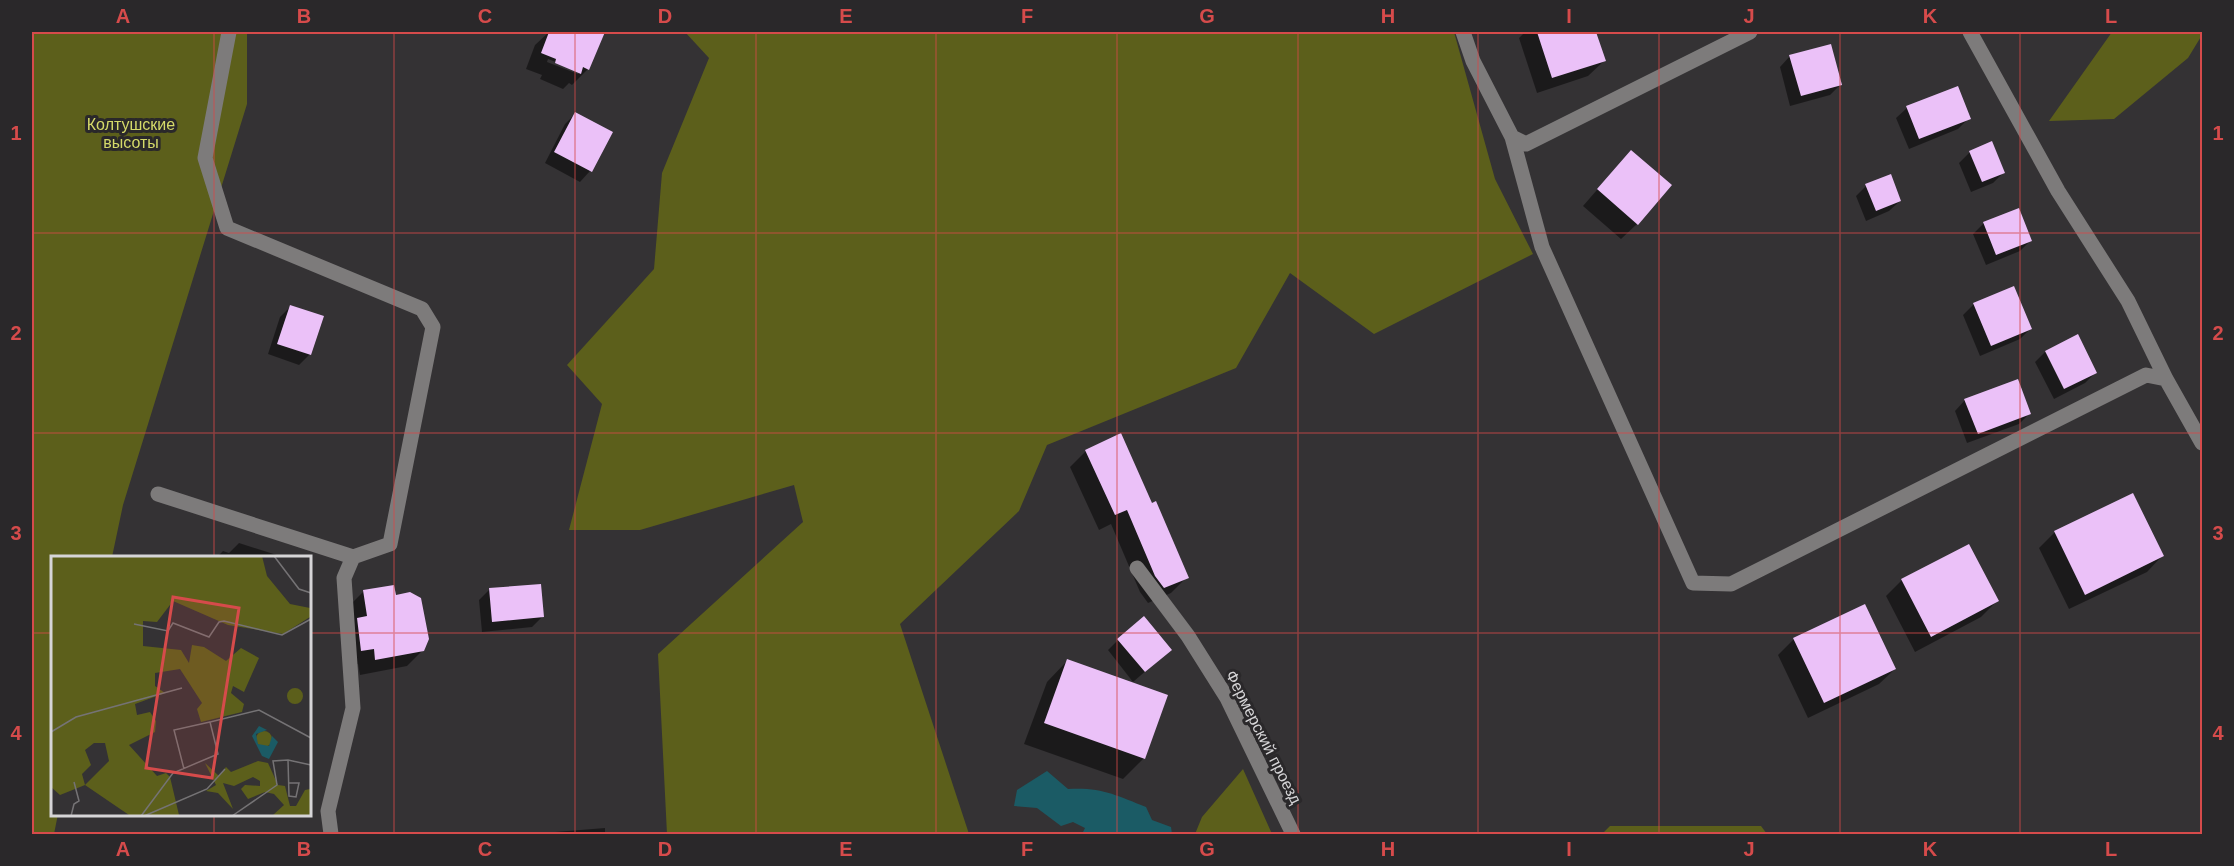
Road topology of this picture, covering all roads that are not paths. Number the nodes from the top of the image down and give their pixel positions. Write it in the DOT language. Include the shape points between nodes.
graph roads {
  1 [pos="230,32"];
  2 [pos="1463,32"];
  3 [pos="1750,32"];
  4 [pos="1970,32"];
  5 [pos="1512,137"];
  6 [pos="2166,379"];
  7 [pos="2202,443"];
  8 [pos="158,494"];
  9 [pos="353,557"];
  10 [pos="1137,568"];
  11 [pos="331,834"];
  12 [pos="1293,834"];
  1 -- 9 [label="street" via="205,158 227,228 422,309 433,327 390,544"];
  2 -- 5 [label="street"];
  3 -- 5 [label="street" via="1526,144"];
  4 -- 6 [label="street" via="2058,191 2128,301"];
  5 -- 6 [label="street" via="1542,247 1693,582 1731,584 2146,375"];
  6 -- 7 [label="street"];
  8 -- 9 [label="street"];
  9 -- 11 [label="street" via="344,578 353,708 328,811"];
  10 -- 12 [label="street, Фермерский проезд" via="1188,636 1227,698"];
}
